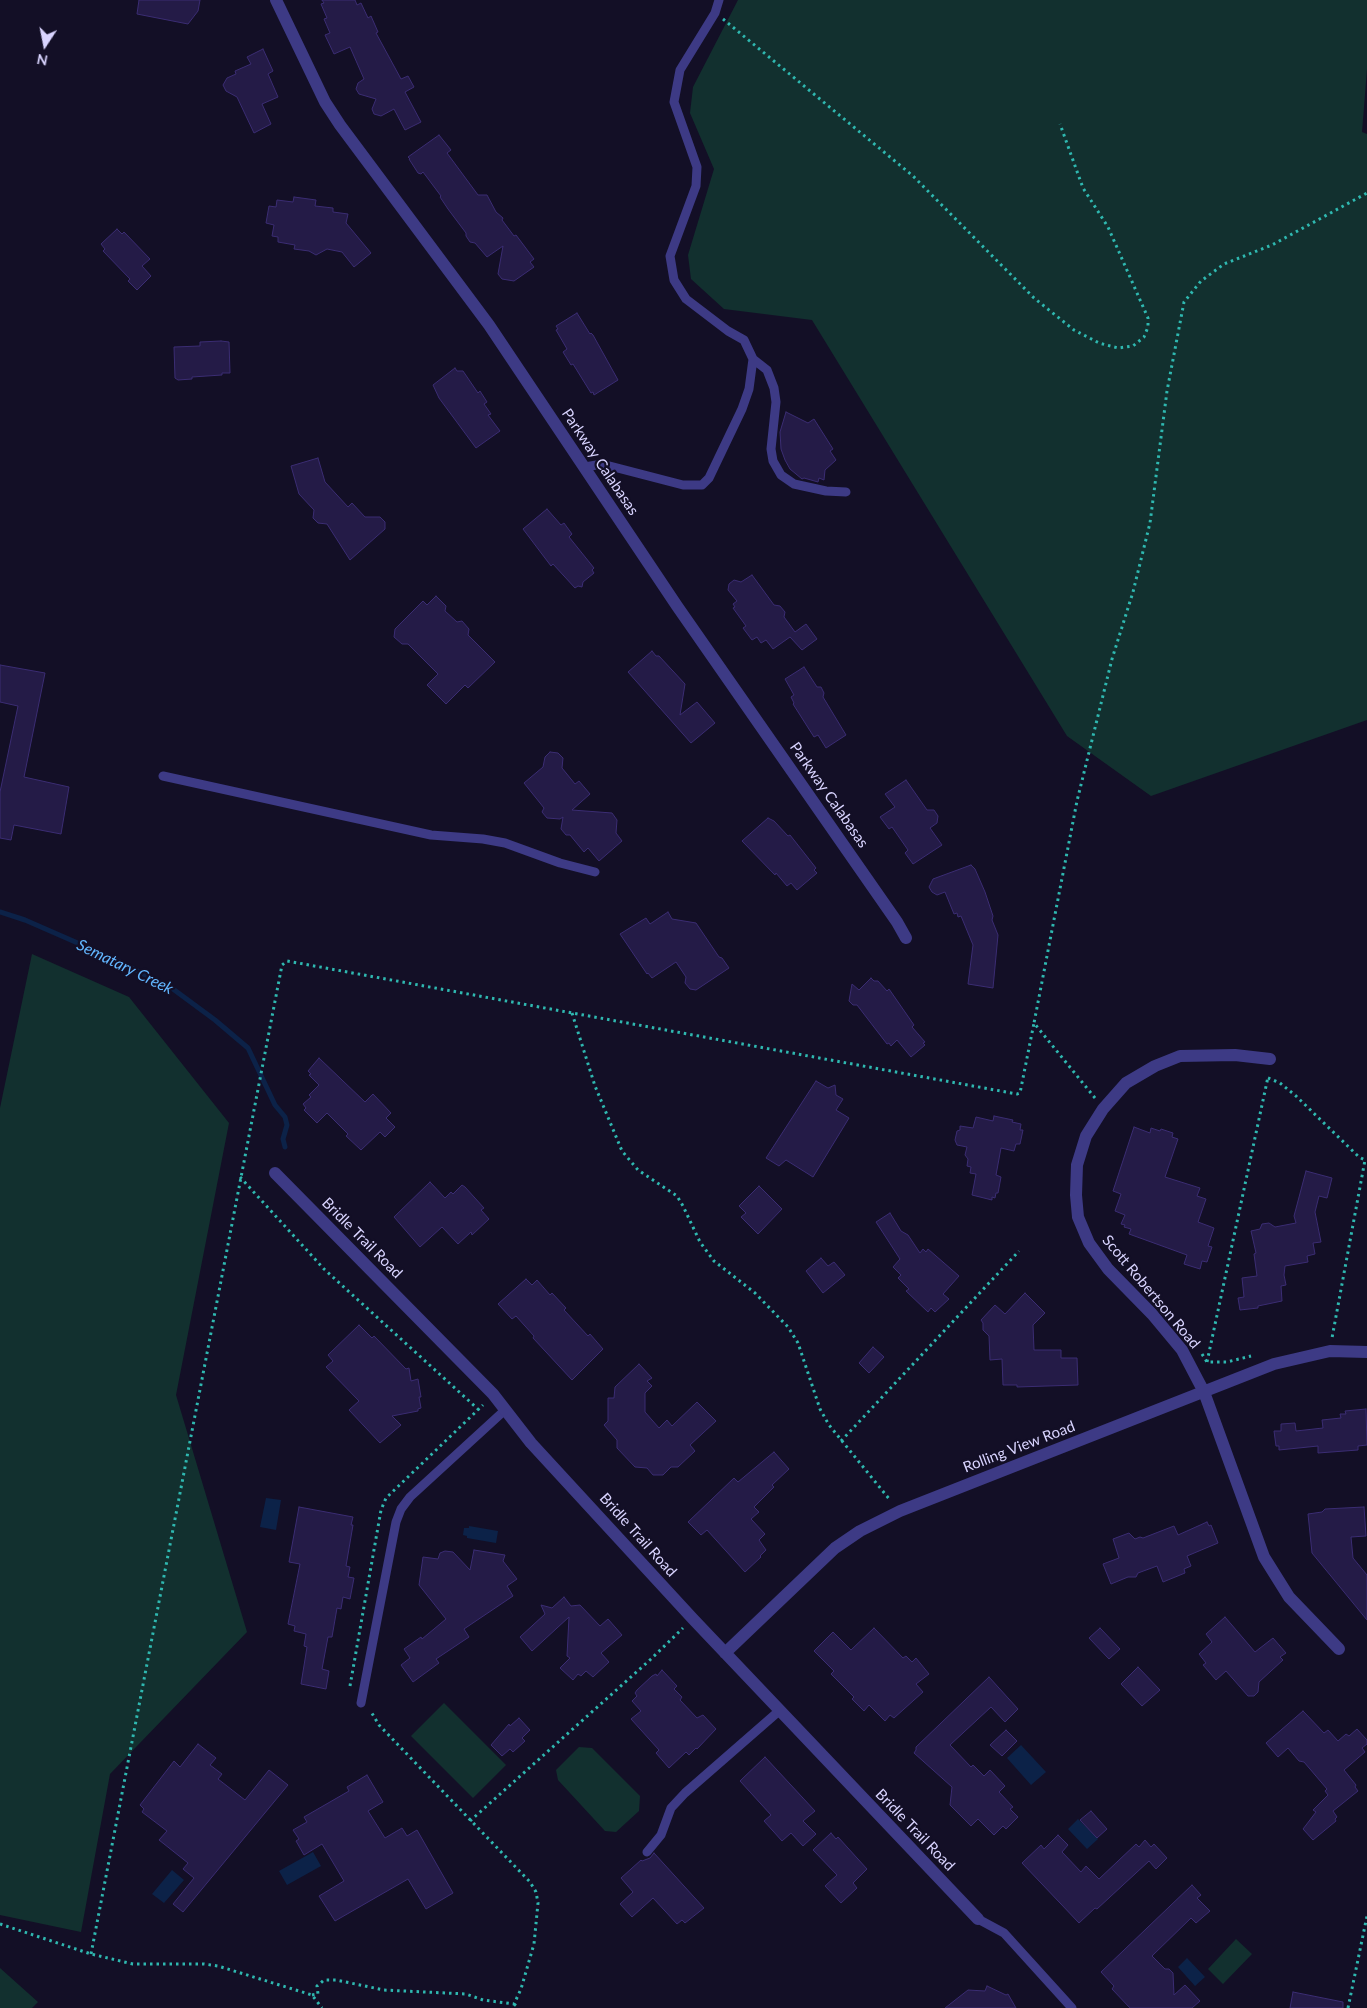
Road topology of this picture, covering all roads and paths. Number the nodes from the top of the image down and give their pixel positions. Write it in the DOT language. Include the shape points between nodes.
graph roads {
  1 [pos="276,0"];
  2 [pos="719,0"];
  3 [pos="715,12"];
  4 [pos="1060,124"];
  5 [pos="1367,193"];
  6 [pos="753,359"];
  7 [pos="585,467"];
  8 [pos="846,492"];
  9 [pos="163,776"];
  10 [pos="595,872"];
  11 [pos="906,938"];
  12 [pos="572,1013"];
  13 [pos="1034,1023"];
  14 [pos="1270,1059"];
  15 [pos="1268,1078"];
  16 [pos="1103,1109"];
  17 [pos="1366,1160"];
  18 [pos="274,1173"];
  19 [pos="240,1176"];
  20 [pos="1019,1251"];
  21 [pos="1333,1335"];
  22 [pos="1341,1335"];
  23 [pos="1323,1337"];
  24 [pos="1199,1349"];
  25 [pos="1330,1351"];
  26 [pos="1367,1352"];
  27 [pos="1256,1355"];
  28 [pos="1207,1362"];
  29 [pos="1204,1392"];
  30 [pos="493,1394"];
  31 [pos="479,1410"];
  32 [pos="505,1410"];
  33 [pos="842,1441"];
  34 [pos="900,1512"];
  35 [pos="692,1619"];
  36 [pos="1339,1649"];
  37 [pos="725,1654"];
  38 [pos="361,1703"];
  39 [pos="779,1711"];
  40 [pos="470,1821"];
  41 [pos="647,1852"];
  42 [pos="1367,1916"];
  43 [pos="978,1918"];
  44 [pos="0,1924"];
  45 [pos="91,1954"];
  46 [pos="312,1995"];
  47 [pos="514,2004"];
  48 [pos="322,2008"];
  49 [pos="519,2008"];
  50 [pos="1072,2008"];
  51 [pos="1348,2008"];
  1 -- 7 [label="street, Parkway Calabasas" via="325,102 489,325"];
  2 -- 3 [label="lane"];
  3 -- 4 [label="path" via="913,176 1034,298 1074,330 1099,343 1118,348 1133,346 1144,337 1148,318 1108,227 1083,188"];
  3 -- 6 [label="lane" via="680,70 674,102 696,167 696,186 670,256 674,280 686,299 744,340"];
  5 -- 13 [label="path" via="1272,245 1224,264 1201,281 1184,302 1166,391 1150,522 1077,801"];
  6 -- 7 [label="lane" via="749,389 742,409 709,478 702,484 683,485 602,464"];
  6 -- 8 [label="lane" via="767,370 774,388 776,402 771,449 781,475 801,486"];
  7 -- 11 [label="street, Parkway Calabasas"];
  9 -- 10 [label="lane" via="431,835 505,843"];
  12 -- 13 [label="path" via="1017,1094 1020,1093"];
  12 -- 19 [label="path" via="286,961 282,965"];
  12 -- 33 [label="path" via="595,1086 622,1151 638,1170 677,1196 700,1242 714,1261 755,1293 788,1327 798,1343 820,1409"];
  13 -- 16 [label="path"];
  14 -- 15 [label="path"];
  14 -- 16 [label="street, Scott Robertson Road" via="1235,1055 1180,1056 1126,1082"];
  15 -- 17 [label="path" via="1296,1096"];
  15 -- 28 [label="path"];
  16 -- 29 [label="street, Scott Robertson Road" via="1086,1136 1077,1165 1078,1217 1089,1243 1108,1269 1182,1350"];
  17 -- 21 [label="path"];
  18 -- 30 [label="street, Bridle Trail Road"];
  19 -- 31 [label="path" via="324,1269"];
  19 -- 45 [label="path"];
  20 -- 33 [label="path"];
  21 -- 22 [label="path"];
  21 -- 23 [label="path"];
  21 -- 25 [label="path"];
  24 -- 28 [label="path"];
  25 -- 26 [label="street, Rolling View Road"];
  25 -- 29 [label="street, Rolling View Road" via="1274,1364"];
  27 -- 28 [label="path" via="1227,1362"];
  29 -- 34 [label="street, Rolling View Road"];
  29 -- 36 [label="street, Scott Robertson Road" via="1264,1557 1289,1597"];
  30 -- 31 [label="path"];
  30 -- 32 [label="street, Bridle Trail Road"];
  31 -- 38 [label="path" via="386,1498 381,1510 350,1686 351,1695"];
  32 -- 35 [label="street, Bridle Trail Road" via="531,1443"];
  32 -- 38 [label="lane" via="401,1509"];
  33 -- 34 [label="path"];
  34 -- 37 [label="street, Rolling View Road" via="860,1531 835,1548"];
  35 -- 37 [label="street, Bridle Trail Road"];
  35 -- 40 [label="path"];
  37 -- 39 [label="street, Bridle Trail Road"];
  38 -- 40 [label="path"];
  39 -- 41 [label="lane" via="685,1793 671,1808 661,1835"];
  39 -- 43 [label="street, Bridle Trail Road"];
  40 -- 47 [label="path" via="536,1892 534,1944"];
  42 -- 51 [label="path"];
  43 -- 50 [label="lane" via="1004,1933"];
  44 -- 45 [label="path"];
  45 -- 46 [label="path" via="133,1964 218,1966"];
  46 -- 47 [label="path" via="318,1994 317,1986 324,1980 336,1980 384,1990 466,1994"];
  46 -- 48 [label="path"];
  47 -- 49 [label="path"];
}
